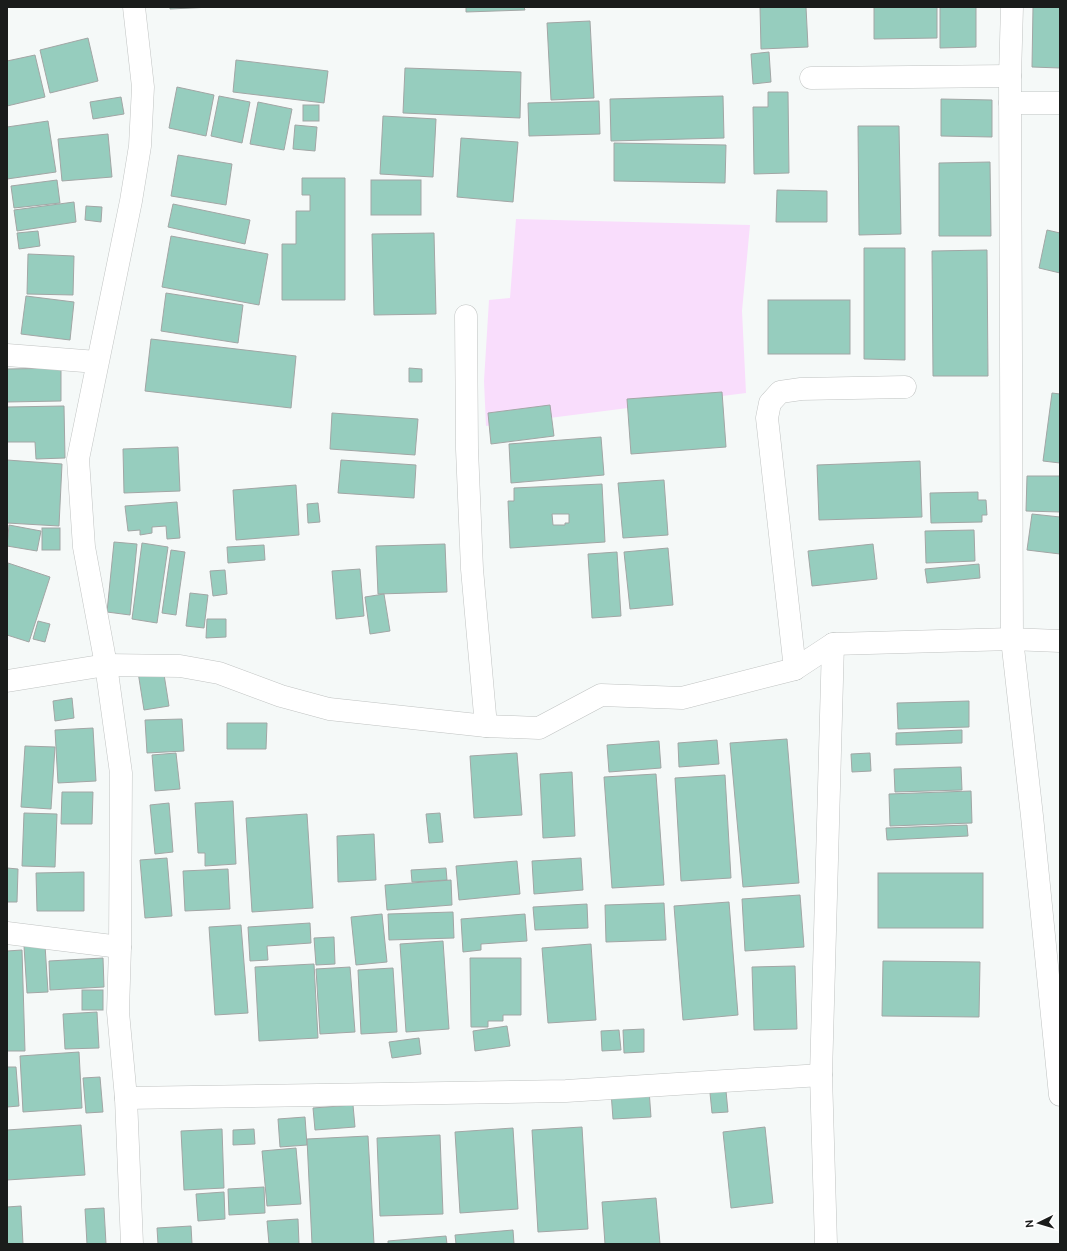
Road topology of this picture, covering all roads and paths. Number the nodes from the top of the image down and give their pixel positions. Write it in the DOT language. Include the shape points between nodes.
graph roads {
  1 [pos="134,7"];
  2 [pos="1012,7"];
  3 [pos="1010,76"];
  4 [pos="811,78"];
  5 [pos="1010,103"];
  6 [pos="1060,103"];
  7 [pos="466,316"];
  8 [pos="7,355"];
  9 [pos="97,362"];
  10 [pos="906,387"];
  11 [pos="1012,639"];
  12 [pos="1060,641"];
  13 [pos="833,644"];
  14 [pos="106,665"];
  15 [pos="795,669"];
  16 [pos="7,681"];
  17 [pos="486,726"];
  18 [pos="7,933"];
  19 [pos="120,947"];
  20 [pos="821,1075"];
  21 [pos="1060,1095"];
  22 [pos="126,1098"];
  23 [pos="132,1244"];
  24 [pos="826,1244"];
  1 -- 9 [label="street" via="143,87 140,146"];
  2 -- 3 [label="street"];
  3 -- 4 [label="street"];
  3 -- 5 [label="street"];
  5 -- 6 [label="street"];
  5 -- 11 [label="street"];
  7 -- 17 [label="street" via="467,449 472,569"];
  8 -- 9 [label="street"];
  9 -- 14 [label="street" via="78,459 84,547"];
  10 -- 15 [label="street" via="802,389 780,392 770,402 767,418"];
  11 -- 12 [label="street"];
  11 -- 13 [label="street"];
  11 -- 21 [label="street"];
  13 -- 15 [label="street"];
  13 -- 20 [label="street"];
  14 -- 16 [label="street"];
  14 -- 17 [label="street" via="180,666 219,673 281,696 329,709"];
  14 -- 19 [label="street" via="121,773"];
  15 -- 17 [label="street" via="682,698 601,695 539,728"];
  18 -- 19 [label="street"];
  19 -- 22 [label="street" via="118,1012"];
  20 -- 22 [label="street" via="566,1091"];
  20 -- 24 [label="street"];
  22 -- 23 [label="street"];
}
